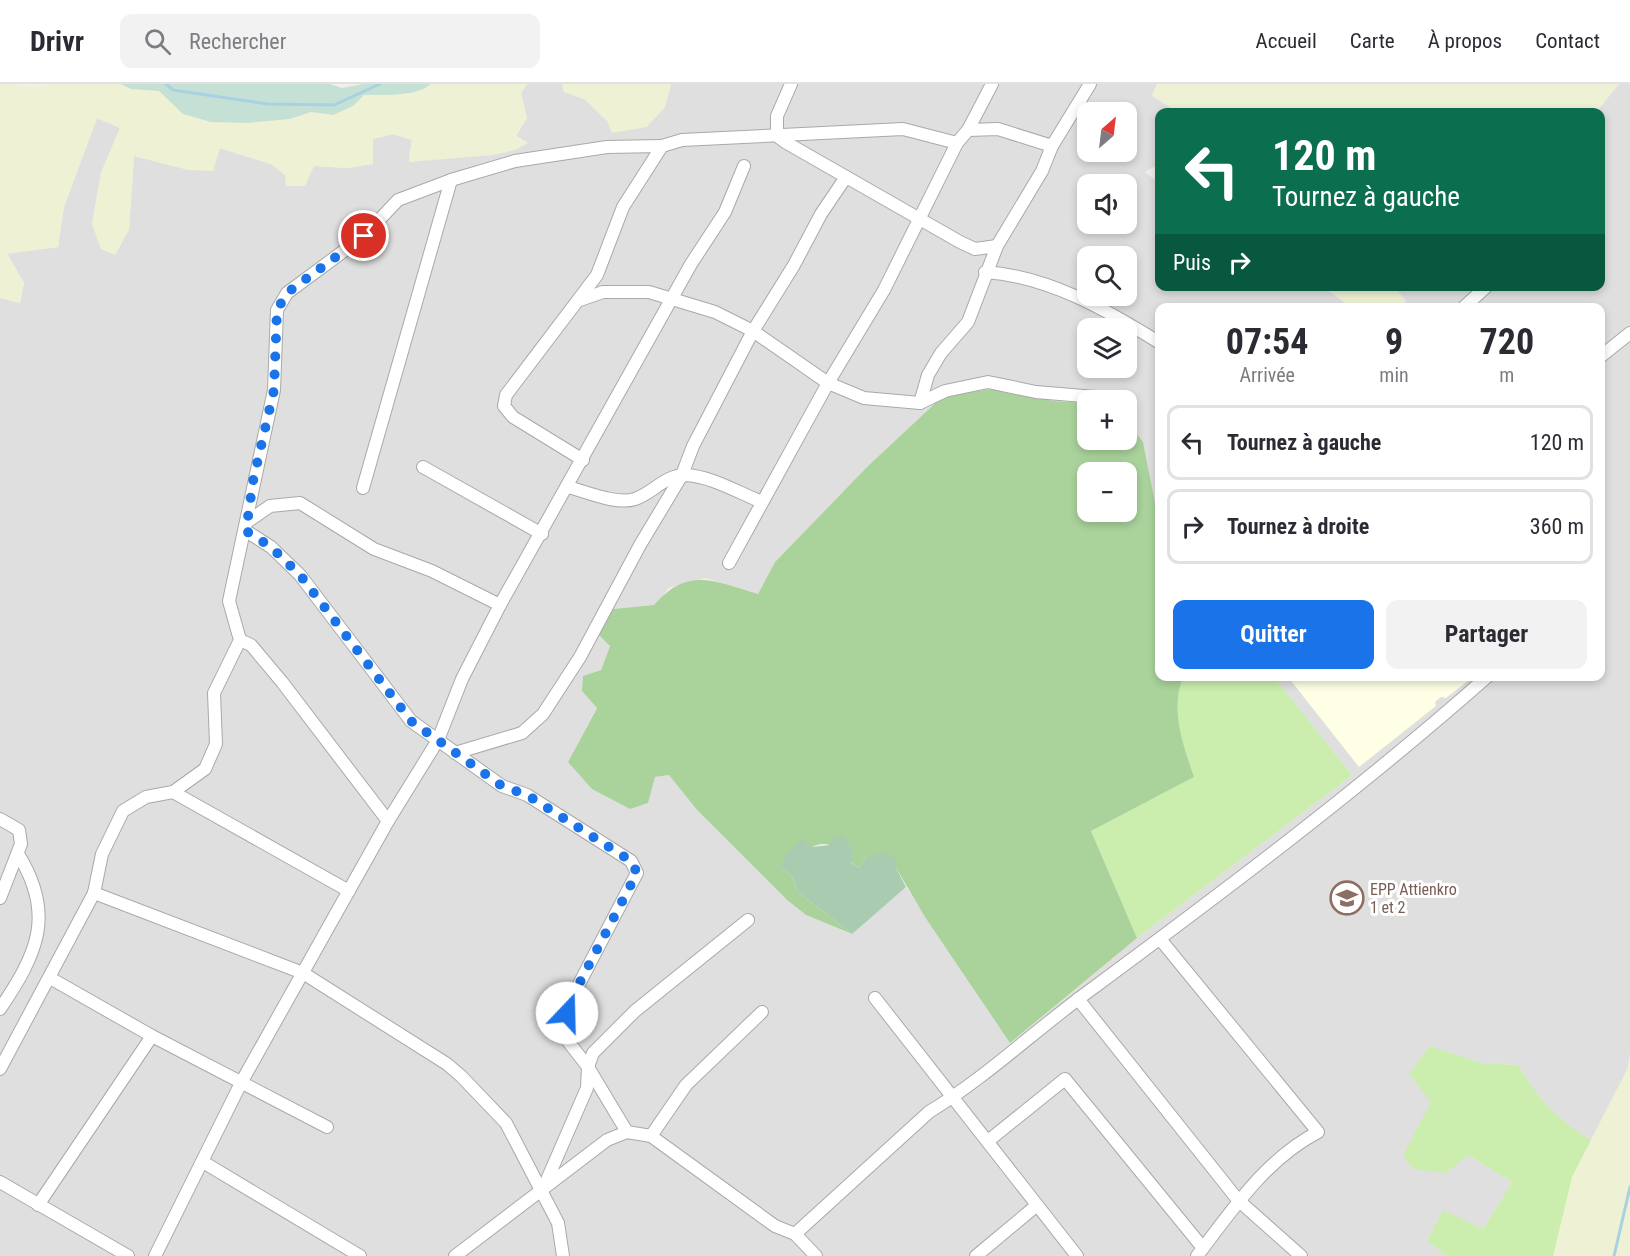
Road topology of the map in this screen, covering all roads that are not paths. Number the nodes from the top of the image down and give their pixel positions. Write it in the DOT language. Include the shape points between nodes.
graph roads {
  1 [pos="792,84"];
  2 [pos="992,84"];
  3 [pos="1090,84"];
  4 [pos="968,130"];
  5 [pos="777,136"];
  6 [pos="957,143"];
  7 [pos="662,146"];
  8 [pos="1052,146"];
  9 [pos="744,166"];
  10 [pos="846,177"];
  11 [pos="451,180"];
  12 [pos="919,219"];
  13 [pos="997,246"];
  14 [pos="985,272"];
  15 [pos="1482,291"];
  16 [pos="673,298"];
  17 [pos="580,300"];
  18 [pos="1468,303"];
  19 [pos="753,331"];
  20 [pos="1630,333"];
  21 [pos="1155,340"];
  22 [pos="1605,353"];
  23 [pos="828,383"];
  24 [pos="1077,395"];
  25 [pos="920,403"];
  26 [pos="583,460"];
  27 [pos="423,467"];
  28 [pos="682,475"];
  29 [pos="568,487"];
  30 [pos="363,488"];
  31 [pos="762,502"];
  32 [pos="246,527"];
  33 [pos="542,534"];
  34 [pos="729,563"];
  35 [pos="500,605"];
  36 [pos="240,640"];
  37 [pos="1482,681"];
  38 [pos="438,740"];
  39 [pos="455,753"];
  40 [pos="173,792"];
  41 [pos="0,819"];
  42 [pos="388,820"];
  43 [pos="18,854"];
  44 [pos="349,891"];
  45 [pos="94,893"];
  46 [pos="0,898"];
  47 [pos="748,920"];
  48 [pos="1160,939"];
  49 [pos="303,973"];
  50 [pos="50,978"];
  51 [pos="875,998"];
  52 [pos="1078,999"];
  53 [pos="0,1009"];
  54 [pos="762,1012"];
  55 [pos="152,1036"];
  56 [pos="588,1068"];
  57 [pos="0,1069"];
  58 [pos="242,1081"];
  59 [pos="954,1097"];
  60 [pos="327,1127"];
  61 [pos="627,1132"];
  62 [pos="651,1136"];
  63 [pos="988,1141"];
  64 [pos="203,1162"];
  65 [pos="0,1182"];
  66 [pos="543,1190"];
  67 [pos="1238,1200"];
  68 [pos="38,1205"];
  69 [pos="1036,1206"];
  70 [pos="795,1234"];
  71 [pos="1200,1252"];
  72 [pos="128,1256"];
  73 [pos="155,1256"];
  74 [pos="360,1256"];
  75 [pos="455,1256"];
  76 [pos="562,1256"];
  77 [pos="816,1256"];
  78 [pos="976,1256"];
  79 [pos="1077,1256"];
  80 [pos="1301,1256"];
  1 -- 5 [label="street" via="777,116"];
  2 -- 4 [label="street"];
  3 -- 8 [label="street"];
  4 -- 6 [label="street"];
  4 -- 8 [label="street" via="998,129"];
  5 -- 6 [label="street" via="903,129"];
  5 -- 7 [label="street" via="682,140"];
  5 -- 10 [label="street"];
  6 -- 12 [label="street"];
  7 -- 11 [label="street" via="607,147 515,161"];
  7 -- 17 [label="street" via="623,207 597,275"];
  8 -- 13 [label="street" via="1042,171"];
  9 -- 16 [label="street" via="725,212"];
  10 -- 12 [label="street"];
  10 -- 19 [label="street"];
  11 -- 30 [label="street"];
  11 -- 32 [label="street" via="398,200 364,236 287,293 277,310 274,390"];
  12 -- 13 [label="street" via="975,249"];
  12 -- 23 [label="street" via="884,290"];
  13 -- 14 [label="street"];
  14 -- 21 [label="street" via="1010,273 1092,303"];
  14 -- 25 [label="street" via="968,322 928,375"];
  15 -- 18 [label="street"];
  16 -- 17 [label="street" via="649,292 603,292"];
  16 -- 19 [label="street" via="715,312"];
  16 -- 26 [label="street"];
  17 -- 26 [label="street" via="506,395 504,406 513,417"];
  19 -- 23 [label="street"];
  19 -- 28 [label="street"];
  20 -- 22 [label="street"];
  23 -- 25 [label="street" via="864,398"];
  23 -- 31 [label="street"];
  24 -- 25 [label="street" via="988,382 945,391"];
  26 -- 29 [label="street"];
  27 -- 33 [label="street"];
  28 -- 29 [label="street" via="625,501"];
  28 -- 31 [label="street" via="708,478"];
  28 -- 39 [label="street" via="580,657 543,714 522,733"];
  29 -- 33 [label="street"];
  31 -- 34 [label="street"];
  32 -- 35 [label="street" via="270,506 300,503 374,549 432,571"];
  32 -- 36 [label="street" via="229,601"];
  32 -- 38 [label="street" via="300,575 411,721"];
  33 -- 35 [label="street"];
  35 -- 38 [label="street" via="462,678"];
  36 -- 40 [label="street" via="214,693 217,724 205,770"];
  36 -- 42 [label="street" via="251,645 282,682"];
  37 -- 48 [label="street" via="1358,788"];
  38 -- 39 [label="street"];
  38 -- 42 [label="street"];
  39 -- 56 [label="street" via="502,786 527,795 631,861 637,873 578,986 562,1027"];
  40 -- 44 [label="street"];
  40 -- 45 [label="street" via="146,797 123,811 102,854"];
  41 -- 43 [label="street" via="19,830"];
  42 -- 44 [label="street"];
  43 -- 46 [label="street"];
  43 -- 53 [label="street" via="30,872 40,924 22,977"];
  44 -- 49 [label="street"];
  45 -- 49 [label="street"];
  45 -- 50 [label="street"];
  47 -- 56 [label="street" via="635,1011 593,1053"];
  48 -- 52 [label="street"];
  48 -- 67 [label="street" via="1318,1132 1266,1170"];
  49 -- 58 [label="street"];
  49 -- 66 [label="street" via="461,1076 506,1123"];
  50 -- 55 [label="street"];
  50 -- 57 [label="street"];
  51 -- 59 [label="street"];
  52 -- 59 [label="street"];
  52 -- 67 [label="street"];
  54 -- 62 [label="street" via="686,1085"];
  55 -- 58 [label="street"];
  55 -- 68 [label="street"];
  56 -- 61 [label="street"];
  56 -- 66 [label="street" via="587,1088"];
  58 -- 60 [label="street"];
  58 -- 64 [label="street"];
  59 -- 63 [label="street"];
  59 -- 70 [label="street" via="929,1112"];
  61 -- 62 [label="street"];
  61 -- 66 [label="street" via="607,1140"];
  62 -- 70 [label="street" via="775,1226"];
  63 -- 69 [label="street"];
  63 -- 71 [label="street" via="1065,1079"];
  64 -- 73 [label="street"];
  64 -- 74 [label="street"];
  65 -- 68 [label="street"];
  66 -- 75 [label="street"];
  66 -- 76 [label="street" via="558,1223"];
  67 -- 71 [label="street"];
  67 -- 80 [label="street"];
  68 -- 72 [label="street"];
  69 -- 78 [label="street"];
  69 -- 79 [label="street"];
  70 -- 77 [label="street"];
}
